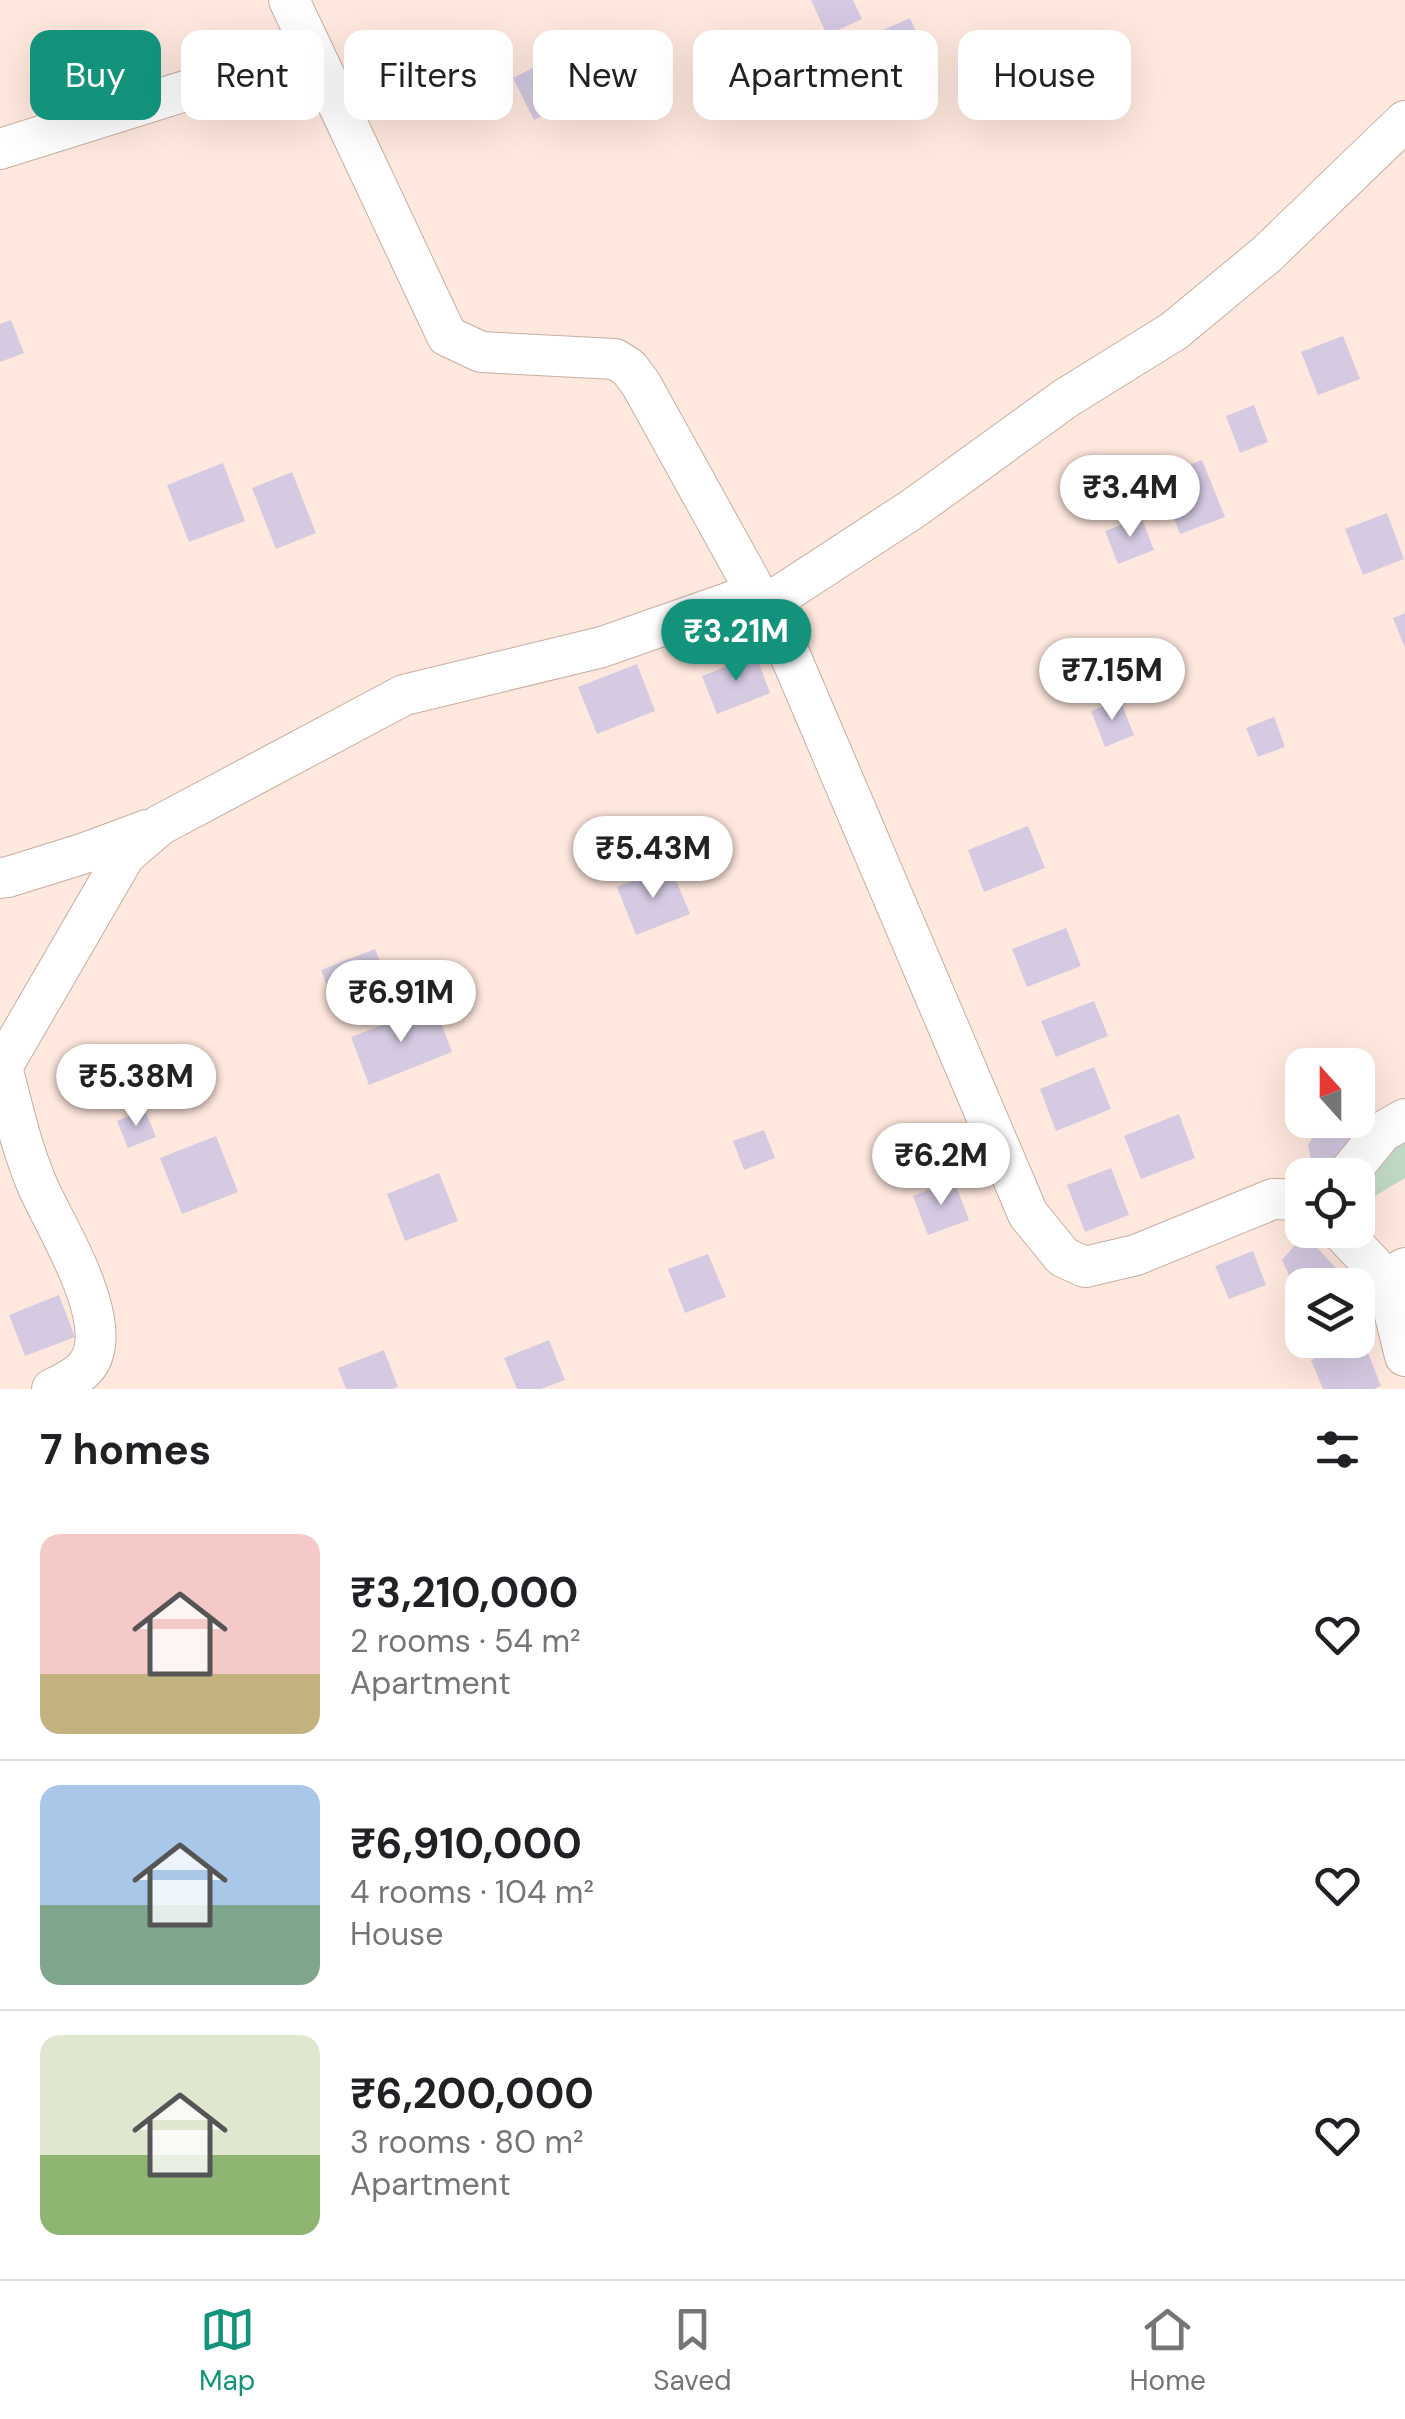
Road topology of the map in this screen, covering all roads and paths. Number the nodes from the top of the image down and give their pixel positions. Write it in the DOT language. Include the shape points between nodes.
graph roads {
  1 [pos="289,0"];
  2 [pos="303,30"];
  3 [pos="324,75"];
  4 [pos="181,93"];
  5 [pos="1405,120"];
  6 [pos="0,149"];
  7 [pos="760,600"];
  8 [pos="160,826"];
  9 [pos="0,878"];
  10 [pos="1405,1119"];
  11 [pos="1361,1158"];
  12 [pos="1285,1199"];
  13 [pos="1363,1248"];
  14 [pos="1395,1273"];
  15 [pos="1405,1356"];
  16 [pos="52,1389"];
  1 -- 2 [label="street"];
  3 -- 7 [label="street" via="447,336 481,352 615,359 629,368"];
  4 -- 6 [label="street"];
  5 -- 7 [label="street" via="1267,254 1174,331 1066,398 914,508"];
  7 -- 8 [label="street" via="602,648 404,694"];
  7 -- 12 [label="street" via="787,648 1028,1214 1062,1257 1085,1267 1136,1255"];
  8 -- 9 [label="street"];
  8 -- 16 [label="street" via="125,855 2,1068 16,1128 70,1248 96,1330 87,1366"];
  10 -- 11 [label="street" via="1382,1132"];
  13 -- 14 [label="street"];
  14 -- 15 [label="street"];
}
